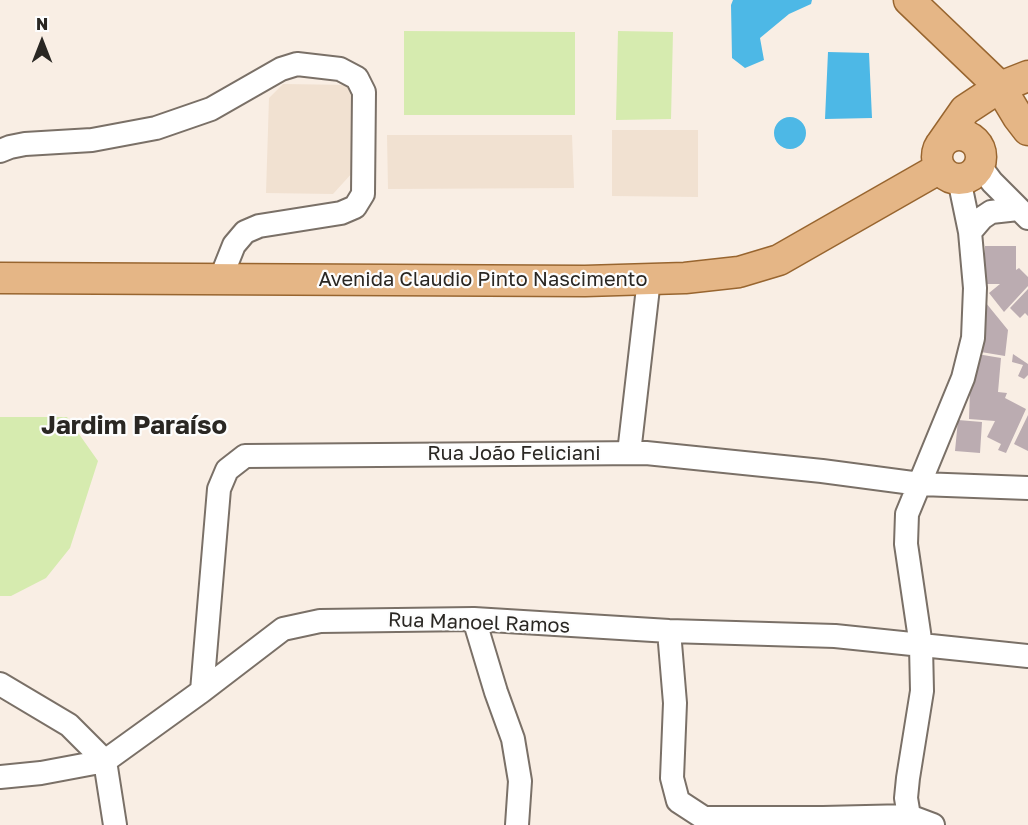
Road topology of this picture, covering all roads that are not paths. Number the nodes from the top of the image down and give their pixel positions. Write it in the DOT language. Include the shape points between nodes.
graph roads {
  1 [pos="909,0"];
  2 [pos="960,49"];
  3 [pos="1028,76"];
  4 [pos="1000,87"];
  5 [pos="965,110"];
  6 [pos="1024,120"];
  7 [pos="0,151"];
  8 [pos="960,161"];
  9 [pos="1023,213"];
  10 [pos="969,232"];
  11 [pos="0,278"];
  12 [pos="649,279"];
  13 [pos="220,280"];
  14 [pos="629,453"];
  15 [pos="920,484"];
  16 [pos="1028,488"];
  17 [pos="474,619"];
  18 [pos="669,631"];
  19 [pos="921,646"];
  20 [pos="1028,656"];
  21 [pos="0,684"];
  22 [pos="202,691"];
  23 [pos="105,761"];
  24 [pos="0,777"];
  25 [pos="911,820"];
  26 [pos="115,825"];
  27 [pos="517,825"];
  28 [pos="933,825"];
  1 -- 2 [label="main road"];
  2 -- 4 [label="main road"];
  2 -- 5 [label="main road" via="966,82"];
  3 -- 4 [label="main road"];
  4 -- 5 [label="main road"];
  4 -- 6 [label="main road"];
  5 -- 8 [label="main road"];
  6 -- 8 [label="main road"];
  7 -- 13 [label="street" via="25,144 92,140 156,128 211,109 297,64 340,69 357,78 364,92 363,194 355,207 245,232 234,245"];
  8 -- 9 [label="street"];
  8 -- 10 [label="street"];
  8 -- 12 [label="main road, Avenida Claudio Pinto Nascimento" via="779,260 739,272"];
  9 -- 10 [label="street" via="991,212"];
  10 -- 15 [label="street" via="975,288 973,338 963,378"];
  11 -- 13 [label="main road, Avenida Claudio Pinto Nascimento"];
  12 -- 13 [label="main road, Avenida Claudio Pinto Nascimento"];
  12 -- 14 [label="street"];
  14 -- 15 [label="street, Rua João Feliciani"];
  14 -- 22 [label="street, Rua João Feliciani" via="245,456 227,470 219,489"];
  15 -- 16 [label="street, Rua João Feliciani"];
  15 -- 19 [label="street" via="907,514 906,544"];
  17 -- 18 [label="street, Rua Manoel Ramos"];
  17 -- 22 [label="street, Rua Manoel Ramos" via="320,621 283,629"];
  17 -- 27 [label="street" via="513,739 520,782"];
  18 -- 19 [label="street, Rua Manoel Ramos" via="835,636"];
  18 -- 25 [label="street" via="675,703 672,778 678,801 704,818"];
  19 -- 20 [label="street, Rua Manoel Ramos"];
  19 -- 25 [label="street" via="922,691 906,798"];
  21 -- 23 [label="street" via="69,725"];
  22 -- 23 [label="street, Rua Manoel Ramos"];
  23 -- 24 [label="street"];
  23 -- 26 [label="street"];
  25 -- 28 [label="street"];
}
